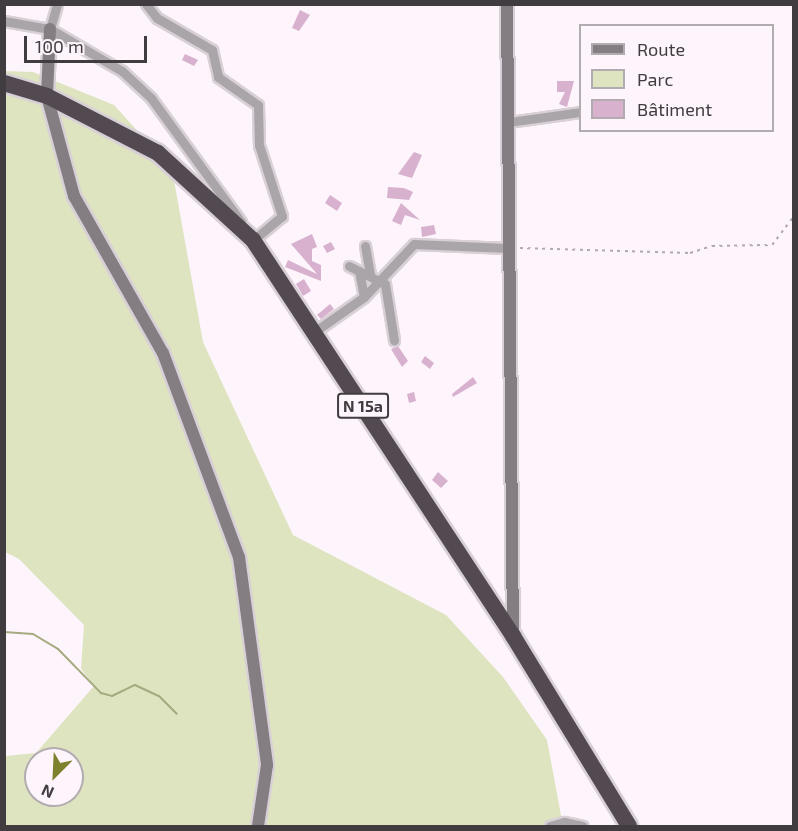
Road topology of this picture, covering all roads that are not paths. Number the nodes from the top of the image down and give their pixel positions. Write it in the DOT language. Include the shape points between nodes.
graph roads {
  1 [pos="57,4"];
  2 [pos="146,4"];
  3 [pos="507,4"];
  4 [pos="4,21"];
  5 [pos="50,28"];
  6 [pos="4,83"];
  7 [pos="47,96"];
  8 [pos="579,112"];
  9 [pos="508,122"];
  10 [pos="253,240"];
  11 [pos="365,246"];
  12 [pos="507,248"];
  13 [pos="349,266"];
  14 [pos="359,271"];
  15 [pos="370,274"];
  16 [pos="380,279"];
  17 [pos="364,297"];
  18 [pos="314,332"];
  19 [pos="394,340"];
  20 [pos="513,636"];
  21 [pos="258,826"];
  22 [pos="550,826"];
  23 [pos="584,826"];
  24 [pos="629,826"];
  1 -- 5 [label="street"];
  2 -- 10 [label="street" via="157,18 212,50 218,77 258,105 259,145 282,216"];
  3 -- 9 [label="street"];
  4 -- 5 [label="street"];
  5 -- 7 [label="street"];
  5 -- 10 [label="street" via="122,71 151,98"];
  6 -- 7 [label="highway, N 15a"];
  7 -- 10 [label="highway, N 15a" via="158,153"];
  7 -- 21 [label="street" via="74,196 163,353 239,557 267,765"];
  8 -- 9 [label="street"];
  9 -- 12 [label="street"];
  10 -- 18 [label="highway, N 15a"];
  11 -- 15 [label="street"];
  12 -- 16 [label="street" via="424,241 414,244"];
  12 -- 20 [label="street"];
  13 -- 14 [label="street"];
  14 -- 15 [label="street"];
  14 -- 17 [label="street"];
  15 -- 16 [label="street"];
  16 -- 17 [label="street"];
  16 -- 19 [label="street"];
  17 -- 18 [label="street"];
  18 -- 20 [label="highway, N 15a"];
  20 -- 24 [label="highway, N 15a"];
  22 -- 23 [label="street" via="564,822"];
}
